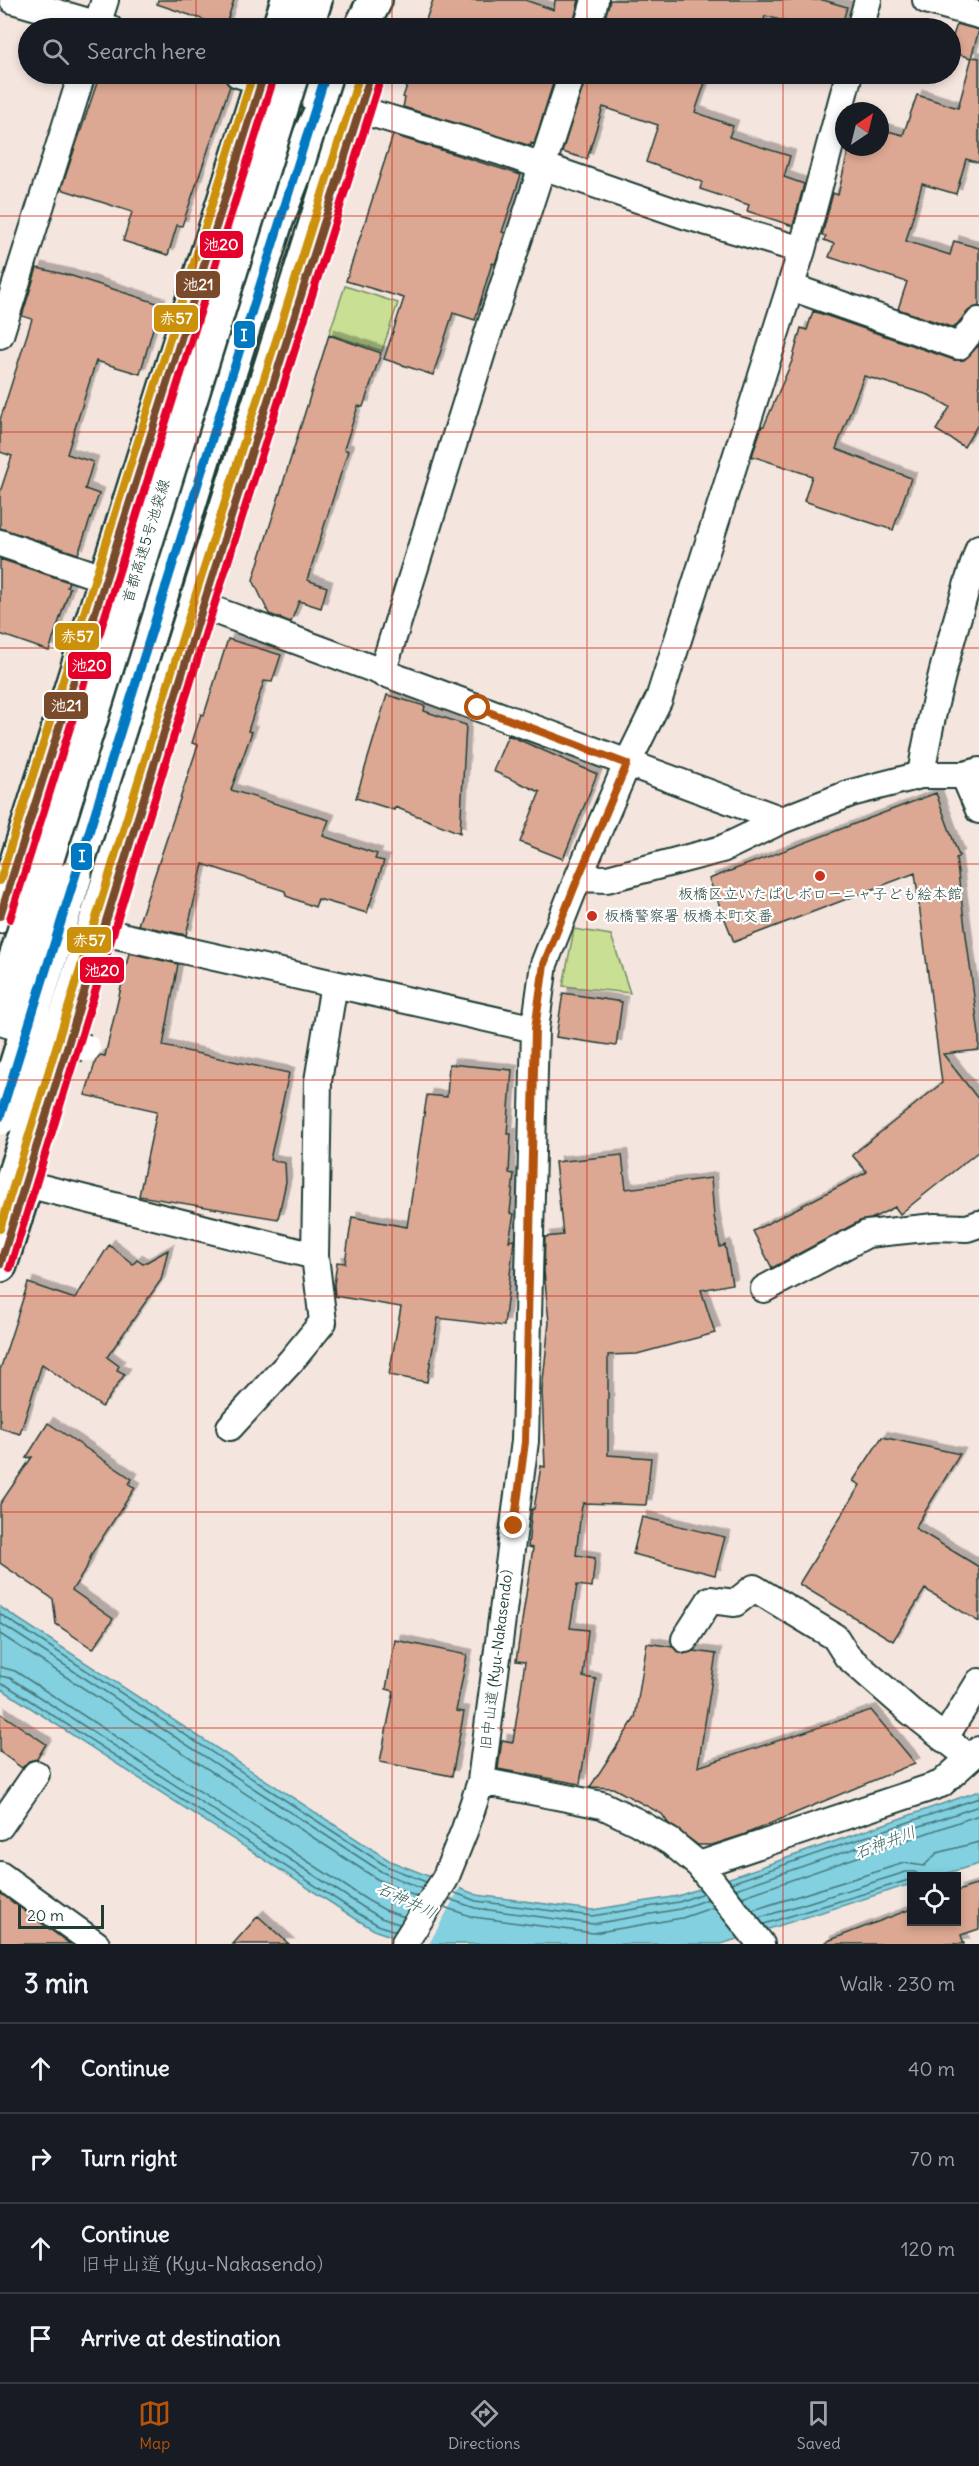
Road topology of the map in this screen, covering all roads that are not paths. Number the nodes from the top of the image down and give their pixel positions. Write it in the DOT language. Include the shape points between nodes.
graph roads {
  1 [pos="14,0"];
  2 [pos="105,0"];
  3 [pos="288,0"];
  4 [pos="315,0"];
  5 [pos="375,0"];
  6 [pos="386,0"];
  7 [pos="396,0"];
  8 [pos="596,0"];
  9 [pos="868,0"];
  10 [pos="926,0"];
  11 [pos="979,15"];
  12 [pos="72,18"];
  13 [pos="102,18"];
  14 [pos="282,18"];
  15 [pos="309,18"];
  16 [pos="366,18"];
  17 [pos="380,18"];
  18 [pos="390,18"];
  19 [pos="590,18"];
  20 [pos="863,18"];
  21 [pos="79,84"];
  22 [pos="252,84"];
  23 [pos="289,84"];
  24 [pos="317,84"];
  25 [pos="360,84"];
  26 [pos="368,84"];
  27 [pos="569,84"];
  28 [pos="846,84"];
  29 [pos="333,86"];
  30 [pos="360,108"];
  31 [pos="543,167"];
  32 [pos="802,250"];
  33 [pos="791,287"];
  34 [pos="979,321"];
  35 [pos="0,334"];
  36 [pos="0,543"];
  37 [pos="979,548"];
  38 [pos="106,579"];
  39 [pos="203,606"];
  40 [pos="382,673"];
  41 [pos="627,764"];
  42 [pos="971,773"];
  43 [pos="921,775"];
  44 [pos="979,810"];
  45 [pos="782,820"];
  46 [pos="578,878"];
  47 [pos="0,914"];
  48 [pos="103,933"];
  49 [pos="334,984"];
  50 [pos="6,1014"];
  51 [pos="535,1029"];
  52 [pos="87,1048"];
  53 [pos="0,1066"];
  54 [pos="0,1118"];
  55 [pos="26,1184"];
  56 [pos="0,1218"];
  57 [pos="979,1224"];
  58 [pos="315,1256"];
  59 [pos="0,1265"];
  60 [pos="764,1289"];
  61 [pos="230,1427"];
  62 [pos="685,1639"];
  63 [pos="979,1682"];
  64 [pos="944,1739"];
  65 [pos="975,1754"];
  66 [pos="36,1774"];
  67 [pos="481,1781"];
  68 [pos="0,1826"];
  69 [pos="703,1869"];
  70 [pos="0,1875"];
  71 [pos="96,1944"];
  72 [pos="404,1944"];
  73 [pos="761,1944"];
  1 -- 12 [label="street"];
  2 -- 13 [label="street"];
  3 -- 14 [label="highway"];
  4 -- 15 [label="highway"];
  5 -- 16 [label="highway"];
  6 -- 17 [label="highway"];
  7 -- 18 [label="highway"];
  8 -- 19 [label="street"];
  9 -- 20 [label="street"];
  10 -- 11 [label="street"];
  21 -- 35 [label="street"];
  22 -- 38 [label="highway"];
  23 -- 50 [label="highway, 首都高速5号池袋線, bridge"];
  24 -- 29 [label="street"];
  25 -- 56 [label="highway, bridge"];
  26 -- 30 [label="highway"];
  27 -- 31 [label="street"];
  28 -- 32 [label="street, 旧中山道 (Kyu-Nakasendo）"];
  29 -- 30 [label="street"];
  29 -- 54 [label="highway, bridge" via="276,221"];
  30 -- 31 [label="street"];
  30 -- 39 [label="highway"];
  31 -- 32 [label="street"];
  31 -- 40 [label="street"];
  32 -- 33 [label="street, 旧中山道 (Kyu-Nakasendo）"];
  33 -- 34 [label="street" via="960,346"];
  33 -- 41 [label="street, 旧中山道 (Kyu-Nakasendo）" via="658,699"];
  36 -- 38 [label="street"];
  37 -- 43 [label="street" via="966,586"];
  38 -- 47 [label="highway"];
  39 -- 40 [label="street"];
  39 -- 48 [label="highway"];
  40 -- 41 [label="street"];
  41 -- 45 [label="street"];
  41 -- 46 [label="street, 旧中山道 (Kyu-Nakasendo）"];
  42 -- 43 [label="street"];
  42 -- 44 [label="street"];
  43 -- 45 [label="street" via="851,793"];
  45 -- 46 [label="street" via="722,849 607,879"];
  46 -- 51 [label="street, 旧中山道 (Kyu-Nakasendo）" via="544,964"];
  47 -- 48 [label="street"];
  47 -- 50 [label="highway"];
  48 -- 49 [label="street"];
  48 -- 55 [label="highway"];
  49 -- 51 [label="street"];
  49 -- 58 [label="street" via="318,1081"];
  50 -- 52 [label="street, bridge"];
  50 -- 53 [label="highway, 首都高速5号池袋線"];
  51 -- 67 [label="street, 旧中山道 (Kyu-Nakasendo）" via="525,1442"];
  55 -- 58 [label="street"];
  55 -- 59 [label="highway"];
  57 -- 60 [label="street" via="867,1234"];
  58 -- 61 [label="street" via="323,1322"];
  62 -- 64 [label="street" via="710,1600 735,1603 754,1588 835,1637 847,1656"];
  63 -- 64 [label="street"];
  64 -- 65 [label="street"];
  65 -- 69 [label="street" via="941,1784"];
  66 -- 68 [label="street"];
  67 -- 69 [label="street" via="602,1805 671,1842"];
  67 -- 72 [label="street, 旧中山道 (Kyu-Nakasendo）" via="445,1879"];
  69 -- 73 [label="street"];
  70 -- 71 [label="street"];
}
